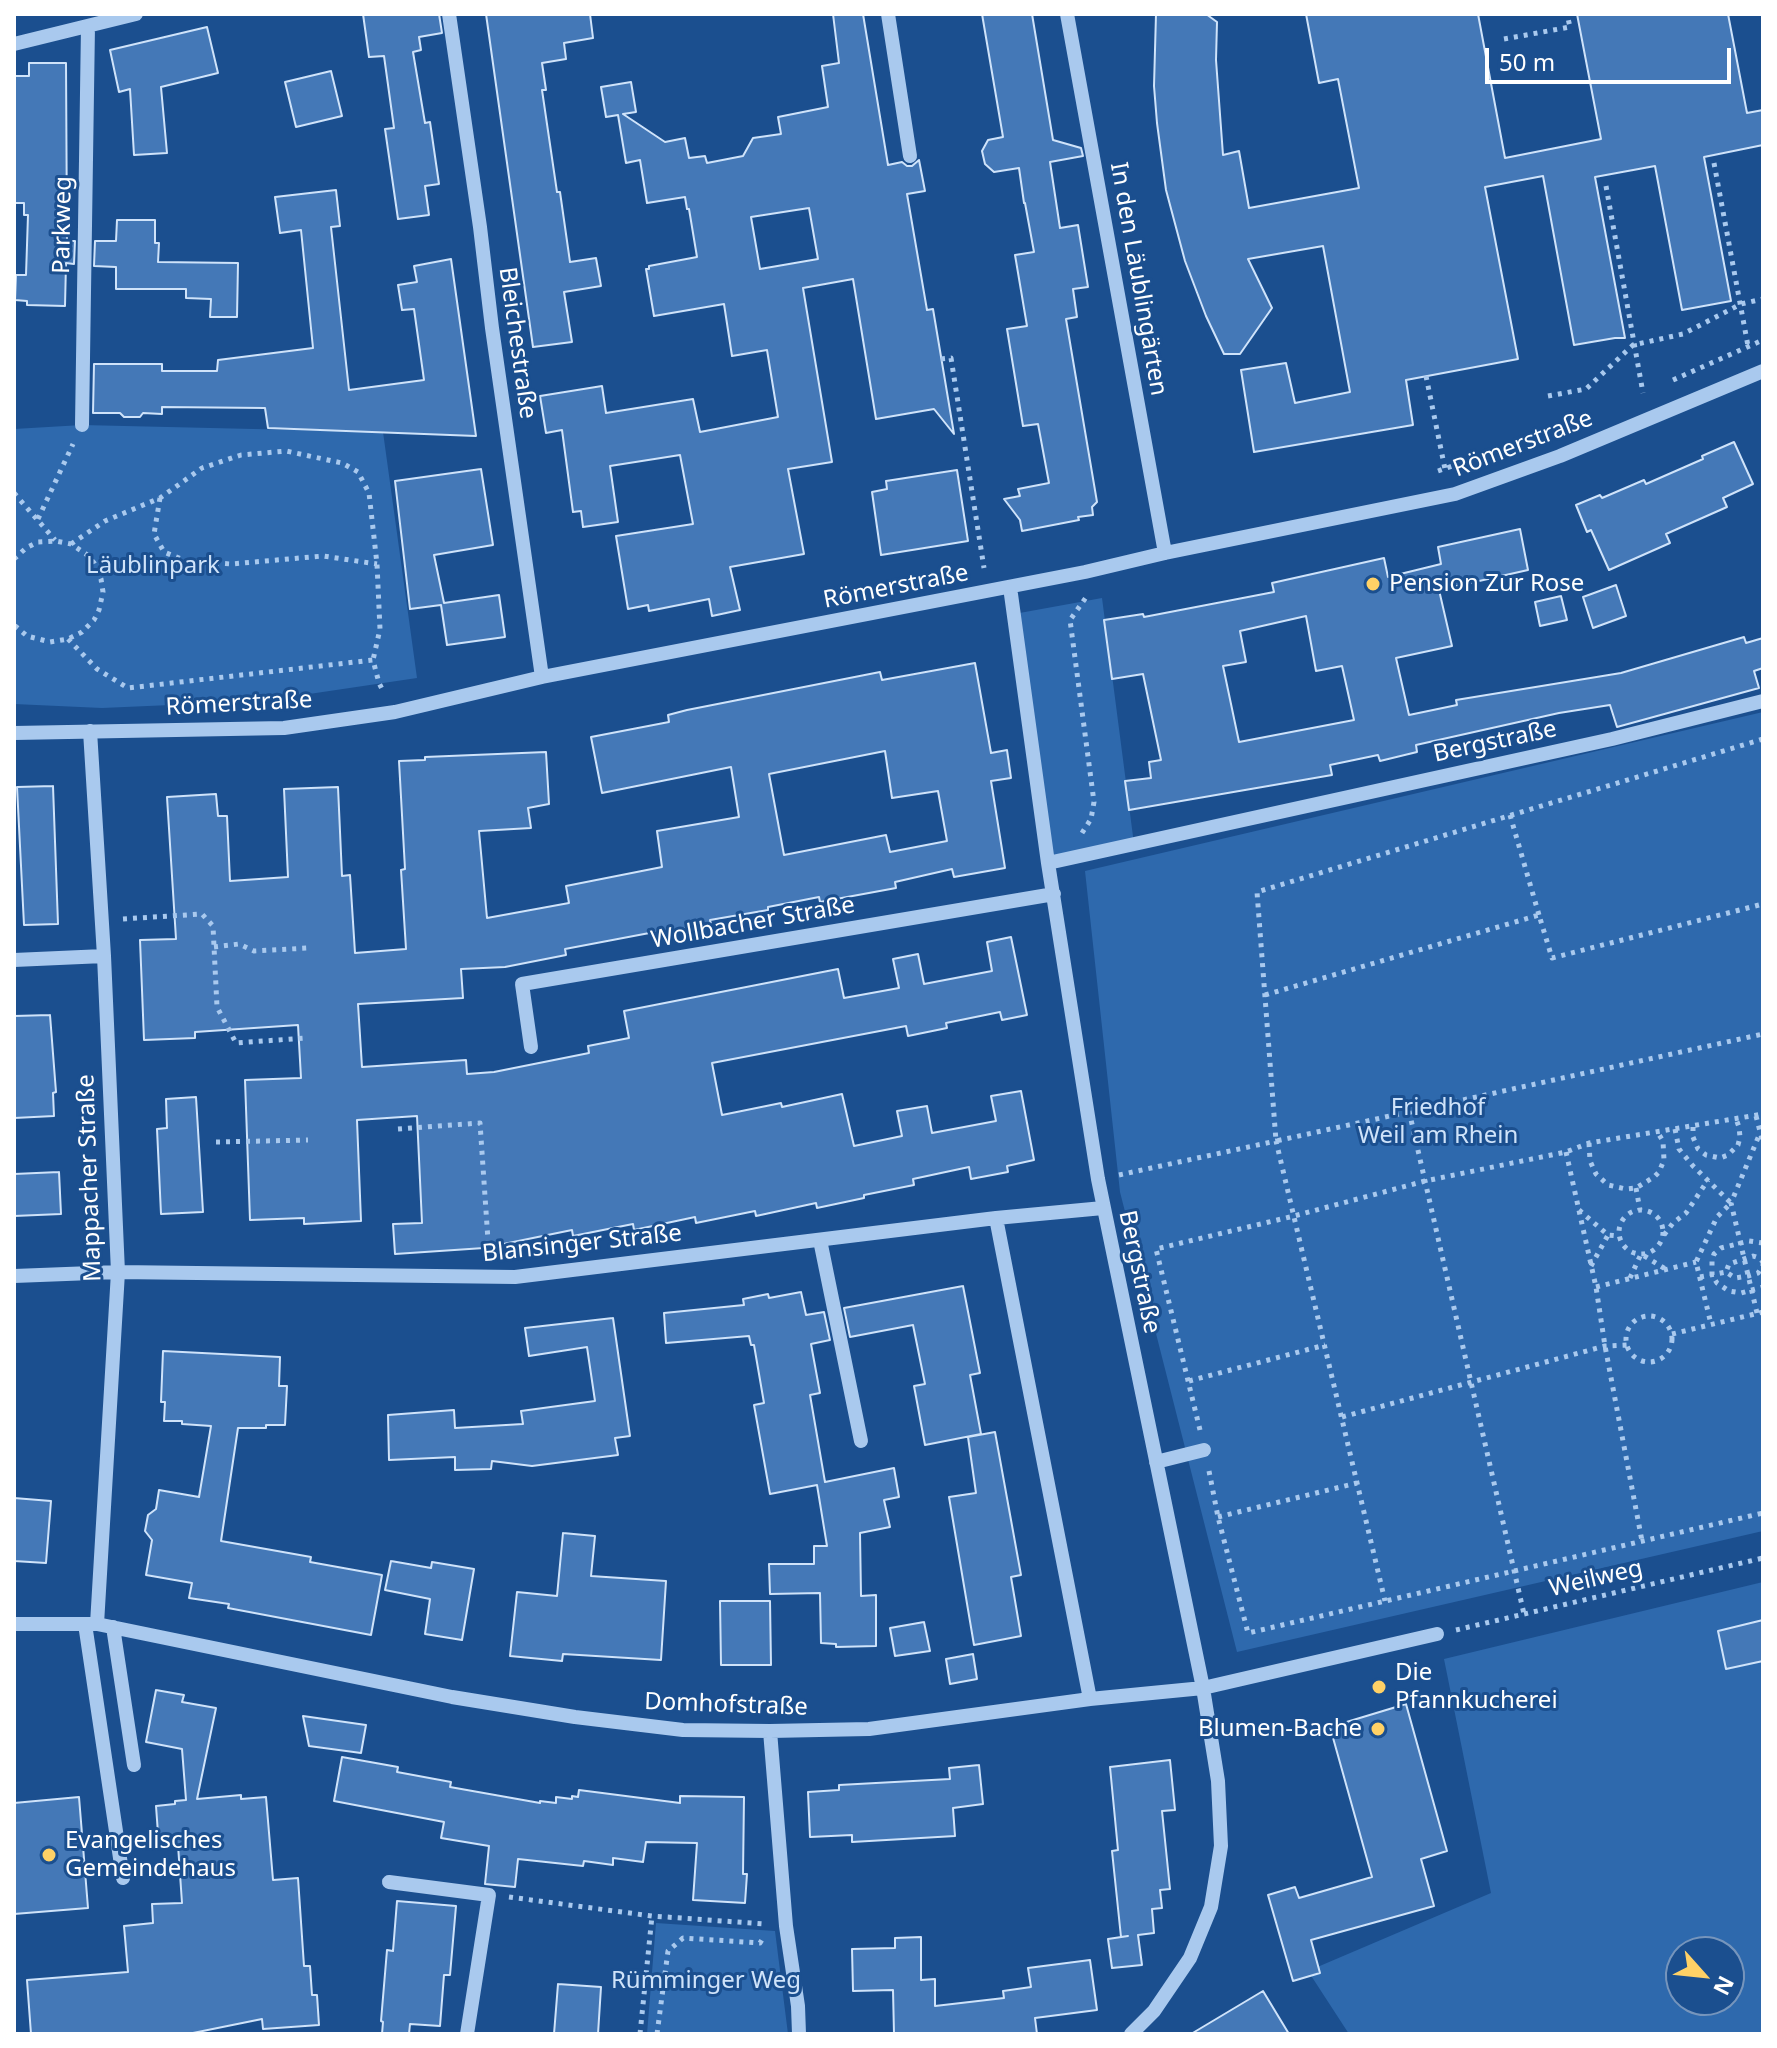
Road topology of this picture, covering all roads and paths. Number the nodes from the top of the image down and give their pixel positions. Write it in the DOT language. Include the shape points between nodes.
graph roads {
  1 [pos="136,14"];
  2 [pos="449,14"];
  3 [pos="888,14"];
  4 [pos="1067,14"];
  5 [pos="1567,14"];
  6 [pos="88,26"];
  7 [pos="1504,39"];
  8 [pos="14,44"];
  9 [pos="910,156"];
  10 [pos="1714,163"];
  11 [pos="1606,186"];
  12 [pos="1763,299"];
  13 [pos="1741,304"];
  14 [pos="1763,340"];
  15 [pos="1633,345"];
  16 [pos="1748,346"];
  17 [pos="941,359"];
  18 [pos="1763,371"];
  19 [pos="1426,376"];
  20 [pos="1669,382"];
  21 [pos="1656,388"];
  22 [pos="1548,396"];
  23 [pos="82,425"];
  24 [pos="1473,459"];
  25 [pos="1445,469"];
  26 [pos="1431,473"];
  27 [pos="14,493"];
  28 [pos="160,498"];
  29 [pos="38,519"];
  30 [pos="56,541"];
  31 [pos="71,544"];
  32 [pos="1165,553"];
  33 [pos="14,559"];
  34 [pos="377,564"];
  35 [pos="1085,572"];
  36 [pos="1010,587"];
  37 [pos="988,591"];
  38 [pos="14,625"];
  39 [pos="68,639"];
  40 [pos="373,660"];
  41 [pos="542,677"];
  42 [pos="1763,701"];
  43 [pos="395,712"];
  44 [pos="90,731"];
  45 [pos="14,733"];
  46 [pos="1763,739"];
  47 [pos="1510,815"];
  48 [pos="1048,863"];
  49 [pos="1054,894"];
  50 [pos="1763,904"];
  51 [pos="1539,915"];
  52 [pos="102,920"];
  53 [pos="214,947"];
  54 [pos="308,948"];
  55 [pos="104,956"];
  56 [pos="14,960"];
  57 [pos="1265,995"];
  58 [pos="1763,1034"];
  59 [pos="305,1038"];
  60 [pos="531,1047"];
  61 [pos="1409,1111"];
  62 [pos="1760,1115"];
  63 [pos="1736,1119"];
  64 [pos="1693,1127"];
  65 [pos="398,1129"];
  66 [pos="1675,1129"];
  67 [pos="1657,1132"];
  68 [pos="1760,1133"];
  69 [pos="308,1140"];
  70 [pos="1276,1141"];
  71 [pos="216,1142"];
  72 [pos="1589,1143"];
  73 [pos="1763,1143"];
  74 [pos="1566,1152"];
  75 [pos="1098,1179"];
  76 [pos="1708,1180"];
  77 [pos="1425,1181"];
  78 [pos="1636,1188"];
  79 [pos="1731,1203"];
  80 [pos="1103,1208"];
  81 [pos="1579,1210"];
  82 [pos="1640,1210"];
  83 [pos="1294,1216"];
  84 [pos="996,1218"];
  85 [pos="1608,1235"];
  86 [pos="1619,1236"];
  87 [pos="1662,1238"];
  88 [pos="820,1240"];
  89 [pos="1763,1243"];
  90 [pos="1740,1244"];
  91 [pos="1641,1254"];
  92 [pos="1744,1259"];
  93 [pos="1696,1262"];
  94 [pos="1763,1262"];
  95 [pos="1591,1266"];
  96 [pos="1667,1270"];
  97 [pos="118,1272"];
  98 [pos="1726,1272"];
  99 [pos="1712,1275"];
  100 [pos="14,1276"];
  101 [pos="1748,1276"];
  102 [pos="490,1277"];
  103 [pos="1700,1277"];
  104 [pos="1629,1279"];
  105 [pos="1596,1287"];
  106 [pos="1763,1287"];
  107 [pos="1752,1291"];
  108 [pos="1760,1312"];
  109 [pos="1711,1324"];
  110 [pos="1672,1334"];
  111 [pos="1325,1345"];
  112 [pos="1627,1345"];
  113 [pos="1605,1346"];
  114 [pos="1189,1381"];
  115 [pos="1470,1382"];
  116 [pos="1342,1417"];
  117 [pos="861,1441"];
  118 [pos="1204,1450"];
  119 [pos="1156,1462"];
  120 [pos="1357,1483"];
  121 [pos="1763,1513"];
  122 [pos="1218,1517"];
  123 [pos="1642,1541"];
  124 [pos="1763,1558"];
  125 [pos="1513,1571"];
  126 [pos="1385,1601"];
  127 [pos="1524,1614"];
  128 [pos="14,1624"];
  129 [pos="91,1624"];
  130 [pos="113,1627"];
  131 [pos="1437,1634"];
  132 [pos="1203,1688"];
  133 [pos="1090,1699"];
  134 [pos="770,1731"];
  135 [pos="134,1765"];
  136 [pos="123,1878"];
  137 [pos="389,1882"];
  138 [pos="489,1895"];
  139 [pos="652,1916"];
  140 [pos="467,2034"];
  141 [pos="640,2034"];
  142 [pos="657,2034"];
  143 [pos="799,2034"];
  144 [pos="1131,2034"];
  1 -- 6 [label="street"];
  2 -- 41 [label="street, Bleichestraße"];
  3 -- 9 [label="street"];
  4 -- 32 [label="street, In den Läublingärten"];
  5 -- 7 [label="path" via="1570,27"];
  6 -- 8 [label="street"];
  6 -- 23 [label="street, Parkweg"];
  10 -- 13 [label="path"];
  11 -- 15 [label="path"];
  12 -- 13 [label="path"];
  13 -- 15 [label="path" via="1683,334"];
  13 -- 16 [label="path"];
  14 -- 16 [label="path"];
  15 -- 21 [label="path" via="1643,393"];
  15 -- 22 [label="path" via="1586,389"];
  16 -- 20 [label="path"];
  17 -- 37 [label="path" via="951,358"];
  18 -- 32 [label="street, Römerstraße" via="1455,494"];
  19 -- 25 [label="path"];
  23 -- 29 [label="path"];
  24 -- 25 [label="path"];
  25 -- 26 [label="path"];
  27 -- 29 [label="path"];
  28 -- 31 [label="path" via="105,521"];
  28 -- 34 [label="path" via="154,534 164,552 186,561 231,564 323,556"];
  28 -- 34 [label="path" via="202,468 241,455 286,451 342,463 358,472 369,493"];
  29 -- 30 [label="path"];
  30 -- 31 [label="path"];
  30 -- 33 [label="path" via="38,542"];
  31 -- 39 [label="path" via="94,563 103,592 94,620"];
  32 -- 35 [label="street, Römerstraße"];
  34 -- 40 [label="path" via="380,629"];
  35 -- 36 [label="street, Römerstraße"];
  35 -- 48 [label="path" via="1088,594 1070,620 1094,802 1079,839"];
  36 -- 37 [label="street, Römerstraße"];
  36 -- 48 [label="street, Bergstraße"];
  37 -- 41 [label="street, Römerstraße"];
  38 -- 39 [label="path" via="27,636 50,642"];
  39 -- 40 [label="path" via="97,669 128,688"];
  40 -- 43 [label="path"];
  41 -- 43 [label="street, Römerstraße"];
  42 -- 48 [label="street, Bergstraße"];
  43 -- 44 [label="street, Römerstraße" via="284,728"];
  44 -- 45 [label="street, Römerstraße"];
  44 -- 52 [label="street, Mappacher Straße"];
  46 -- 47 [label="path"];
  47 -- 51 [label="path"];
  47 -- 57 [label="path" via="1257,892"];
  48 -- 49 [label="street, Bergstraße"];
  49 -- 60 [label="street, Wollbacher Straße" via="522,984"];
  49 -- 75 [label="street, Bergstraße"];
  50 -- 51 [label="path" via="1552,958"];
  51 -- 57 [label="path"];
  52 -- 53 [label="path" via="202,914 213,926"];
  52 -- 55 [label="street, Mappacher Straße"];
  53 -- 54 [label="path"];
  53 -- 59 [label="path" via="217,1007 236,1043"];
  55 -- 56 [label="street"];
  55 -- 97 [label="street, Mappacher Straße"];
  57 -- 70 [label="path"];
  58 -- 61 [label="path"];
  61 -- 70 [label="path"];
  61 -- 77 [label="path"];
  62 -- 63 [label="path"];
  62 -- 68 [label="path"];
  63 -- 64 [label="path"];
  63 -- 64 [label="path" via="1738,1145 1720,1158 1698,1149"];
  64 -- 66 [label="path"];
  65 -- 102 [label="path" via="480,1123"];
  66 -- 67 [label="path"];
  66 -- 76 [label="path" via="1679,1149"];
  67 -- 72 [label="path"];
  67 -- 78 [label="path" via="1664,1160 1659,1172"];
  68 -- 73 [label="path"];
  68 -- 79 [label="path"];
  69 -- 71 [label="path"];
  70 -- 75 [label="path"];
  70 -- 83 [label="path"];
  72 -- 74 [label="path"];
  72 -- 78 [label="path" via="1596,1174 1608,1185"];
  74 -- 77 [label="path"];
  74 -- 81 [label="path"];
  75 -- 80 [label="street, Bergstraße"];
  76 -- 79 [label="path"];
  76 -- 87 [label="path"];
  77 -- 83 [label="path"];
  77 -- 115 [label="path"];
  78 -- 82 [label="path"];
  79 -- 90 [label="path"];
  79 -- 93 [label="path" via="1717,1217"];
  80 -- 84 [label="street, Blansinger Straße"];
  80 -- 119 [label="street, Bergstraße"];
  81 -- 85 [label="path"];
  81 -- 95 [label="path"];
  82 -- 86 [label="path" via="1622,1221"];
  82 -- 87 [label="path" via="1659,1221"];
  83 -- 111 [label="path"];
  83 -- 114 [label="path" via="1156,1249"];
  84 -- 88 [label="street, Blansinger Straße"];
  84 -- 133 [label="street"];
  85 -- 86 [label="path"];
  85 -- 95 [label="path"];
  86 -- 91 [label="path" via="1627,1249"];
  87 -- 91 [label="path" via="1653,1251"];
  88 -- 102 [label="street, Blansinger Straße"];
  88 -- 117 [label="street"];
  89 -- 90 [label="path"];
  90 -- 92 [label="path"];
  90 -- 99 [label="path" via="1714,1254"];
  91 -- 96 [label="path"];
  91 -- 104 [label="path"];
  92 -- 94 [label="path" via="1753,1256"];
  92 -- 98 [label="path" via="1729,1264"];
  92 -- 101 [label="path"];
  93 -- 96 [label="path"];
  93 -- 103 [label="path"];
  94 -- 101 [label="path" via="1758,1273"];
  95 -- 105 [label="path"];
  96 -- 104 [label="path"];
  97 -- 100 [label="street, Blansinger Straße"];
  97 -- 102 [label="street, Blansinger Straße"];
  97 -- 129 [label="street, Mappacher Straße"];
  98 -- 99 [label="path"];
  98 -- 101 [label="path" via="1735,1278"];
  99 -- 103 [label="path"];
  99 -- 107 [label="path" via="1729,1291"];
  101 -- 107 [label="path"];
  103 -- 109 [label="path"];
  104 -- 105 [label="path"];
  105 -- 113 [label="path"];
  106 -- 107 [label="path"];
  107 -- 108 [label="path"];
  108 -- 109 [label="path"];
  109 -- 110 [label="path"];
  110 -- 112 [label="path" via="1667,1353 1654,1361 1635,1357"];
  110 -- 112 [label="path" via="1661,1319 1644,1316 1630,1326"];
  111 -- 114 [label="path"];
  111 -- 116 [label="path"];
  112 -- 113 [label="path"];
  113 -- 115 [label="path"];
  113 -- 123 [label="path"];
  114 -- 118 [label="path"];
  115 -- 116 [label="path"];
  115 -- 125 [label="path"];
  116 -- 120 [label="path"];
  118 -- 119 [label="street"];
  118 -- 122 [label="path"];
  119 -- 132 [label="street, Bergstraße"];
  120 -- 122 [label="path"];
  120 -- 126 [label="path"];
  121 -- 123 [label="path"];
  122 -- 126 [label="path" via="1248,1633"];
  123 -- 125 [label="path"];
  124 -- 127 [label="path, Weilweg"];
  125 -- 126 [label="path"];
  125 -- 127 [label="path"];
  127 -- 131 [label="path, Weilweg"];
  128 -- 129 [label="street, Domhofstraße"];
  129 -- 130 [label="street, Domhofstraße"];
  129 -- 136 [label="street, Mappacher Straße"];
  130 -- 134 [label="street, Domhofstraße" via="575,1717 683,1730"];
  130 -- 135 [label="street"];
  131 -- 132 [label="street, Domhofstraße"];
  132 -- 133 [label="street, Domhofstraße"];
  132 -- 144 [label="street, Bergstraße" via="1218,1781 1221,1846 1211,1907 1190,1958 1154,2011"];
  133 -- 134 [label="street, Domhofstraße" via="869,1729"];
  134 -- 143 [label="street"];
  137 -- 138 [label="street"];
  138 -- 139 [label="path"];
  138 -- 140 [label="street"];
  139 -- 141 [label="path"];
  139 -- 142 [label="path" via="773,1924 760,1943 683,1938 668,1951"];
}
